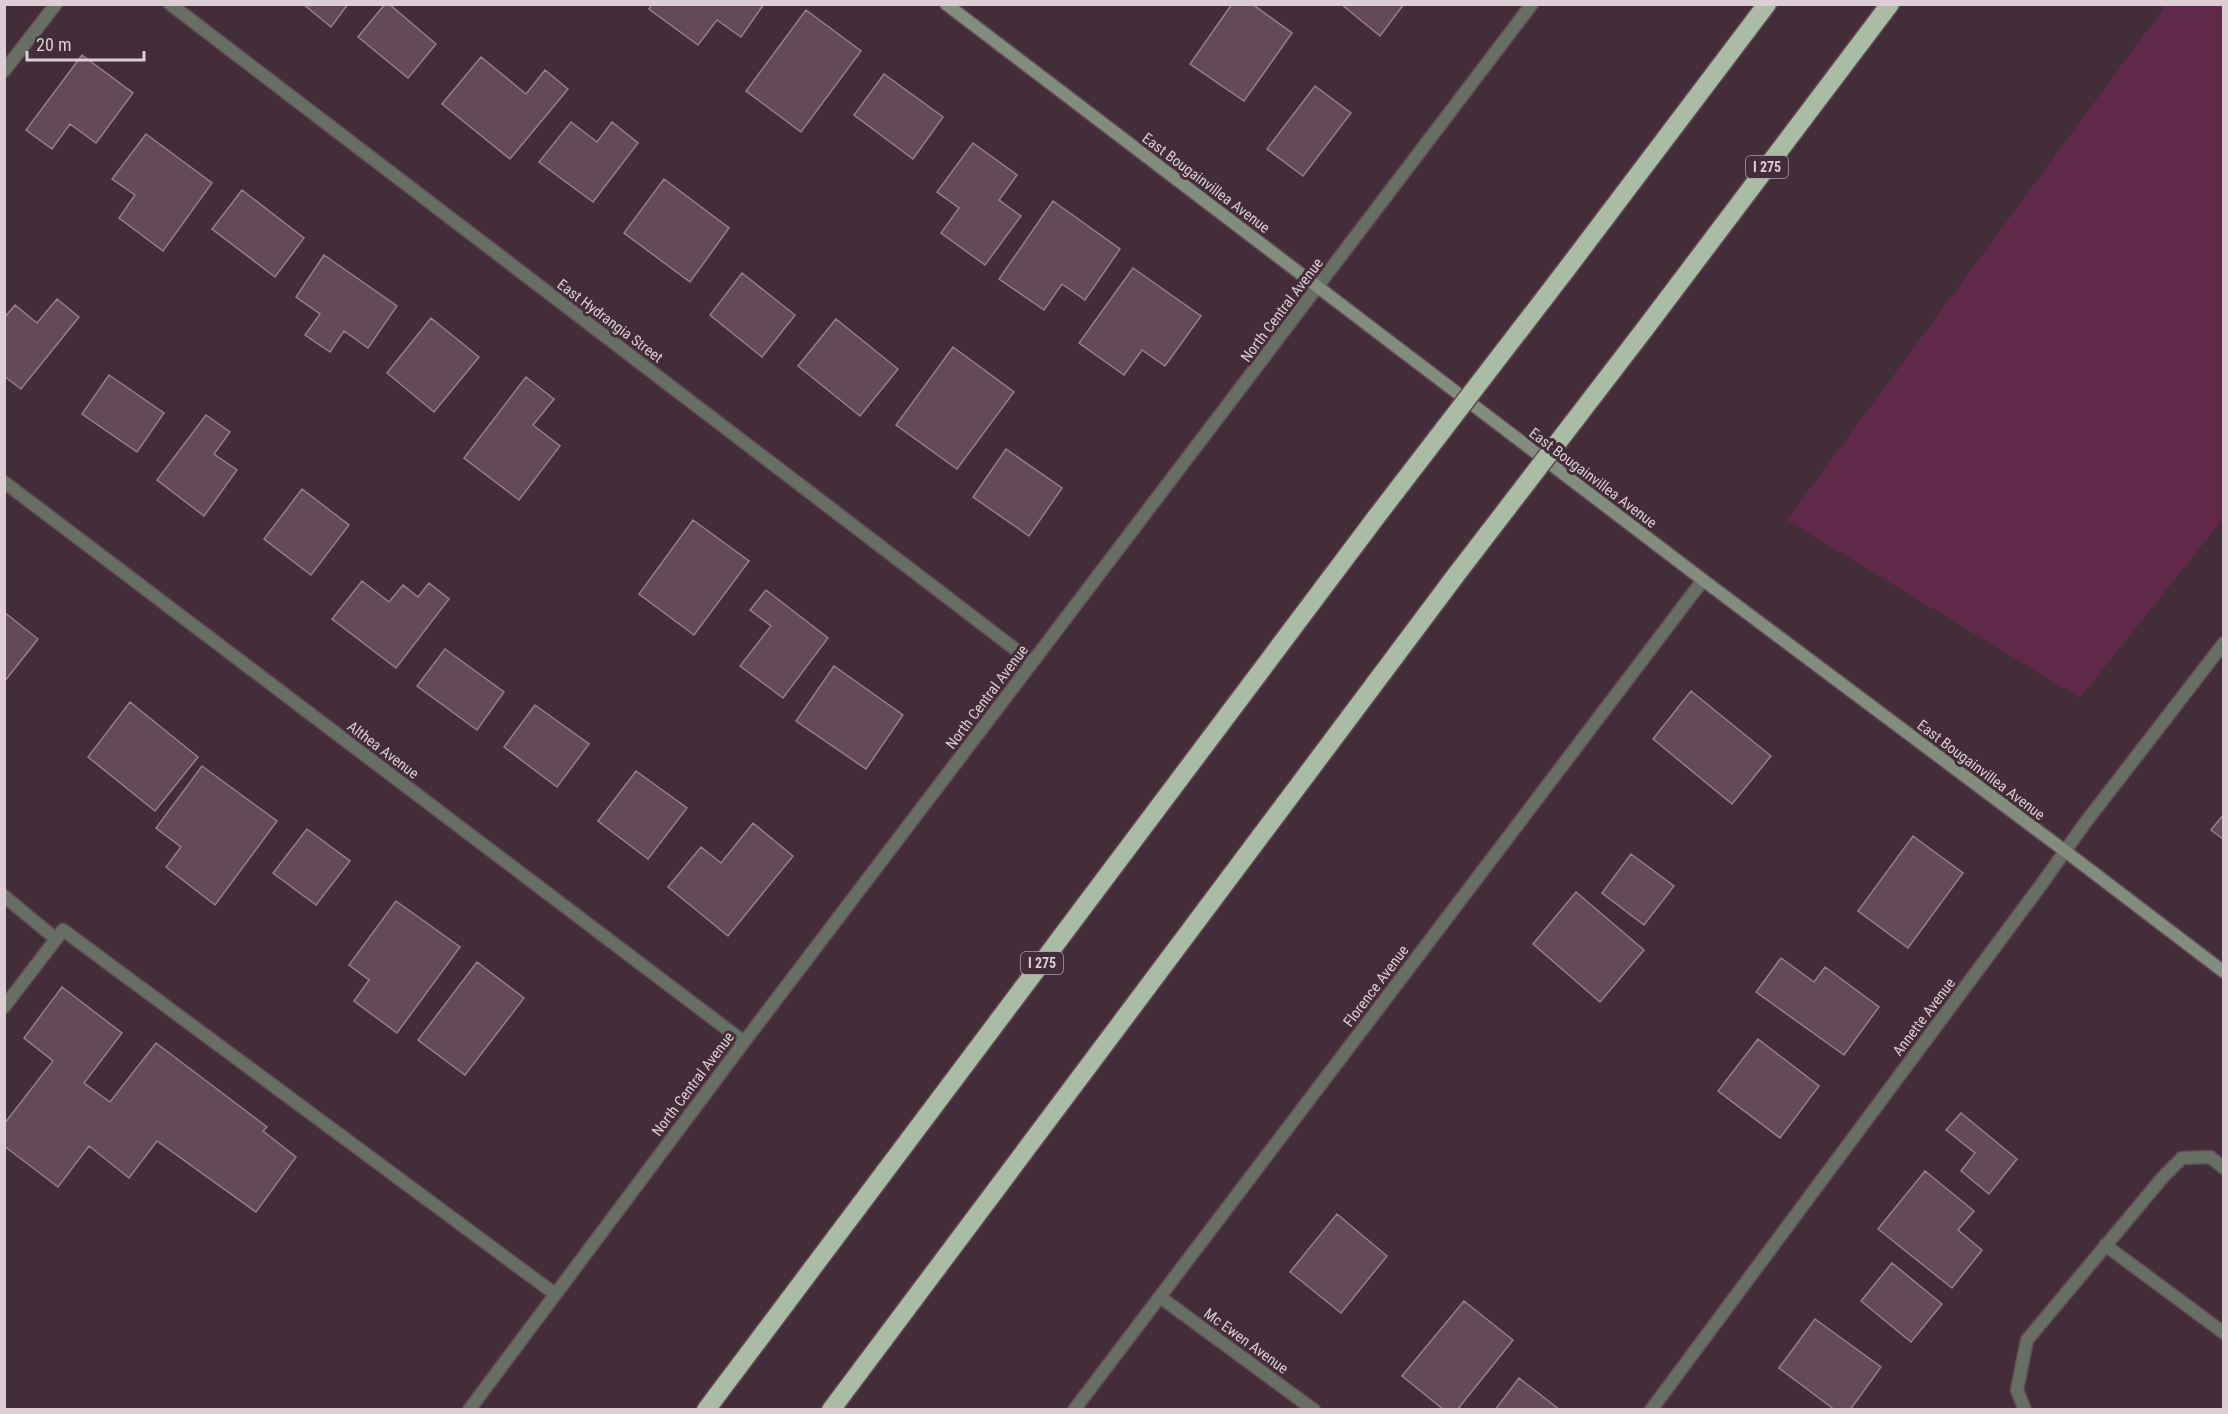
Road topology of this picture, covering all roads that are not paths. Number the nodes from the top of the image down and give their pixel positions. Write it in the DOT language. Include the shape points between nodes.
graph roads {
  1 [pos="56,4"];
  2 [pos="170,4"];
  3 [pos="946,4"];
  4 [pos="1532,4"];
  5 [pos="1767,4"];
  6 [pos="1890,4"];
  7 [pos="4,70"];
  8 [pos="1319,287"];
  9 [pos="4,482"];
  10 [pos="1702,580"];
  11 [pos="2223,643"];
  12 [pos="1032,662"];
  13 [pos="2065,851"];
  14 [pos="4,896"];
  15 [pos="56,939"];
  16 [pos="2223,972"];
  17 [pos="4,1007"];
  18 [pos="744,1042"];
  19 [pos="2223,1168"];
  20 [pos="2105,1245"];
  21 [pos="555,1294"];
  22 [pos="1160,1297"];
  23 [pos="2223,1333"];
  24 [pos="469,1410"];
  25 [pos="706,1410"];
  26 [pos="831,1410"];
  27 [pos="1074,1410"];
  28 [pos="1314,1410"];
  29 [pos="1651,1410"];
  30 [pos="2025,1410"];
  1 -- 7 [label="street"];
  2 -- 12 [label="street, East Hydrangia Street"];
  3 -- 8 [label="street, East Bougainvillea Avenue"];
  4 -- 8 [label="street, North Central Avenue"];
  5 -- 25 [label="highway, I 275, bridge"];
  6 -- 26 [label="highway, I 275, bridge" via="1456,575"];
  8 -- 10 [label="street, East Bougainvillea Avenue"];
  8 -- 12 [label="street, North Central Avenue"];
  9 -- 18 [label="street, Althea Avenue"];
  10 -- 13 [label="street, East Bougainvillea Avenue"];
  10 -- 22 [label="street, Florence Avenue"];
  11 -- 13 [label="street, Annette Avenue"];
  12 -- 18 [label="street, North Central Avenue"];
  13 -- 16 [label="street, East Bougainvillea Avenue"];
  13 -- 29 [label="street, Annette Avenue"];
  14 -- 15 [label="street"];
  15 -- 17 [label="street"];
  15 -- 21 [label="street" via="63,930"];
  18 -- 21 [label="street, North Central Avenue"];
  19 -- 20 [label="street" via="2210,1157 2182,1158"];
  20 -- 23 [label="street"];
  20 -- 30 [label="street" via="2027,1340 2018,1390"];
  21 -- 24 [label="street, North Central Avenue"];
  22 -- 27 [label="street, Florence Avenue"];
  22 -- 28 [label="street, Mc Ewen Avenue"];
}
